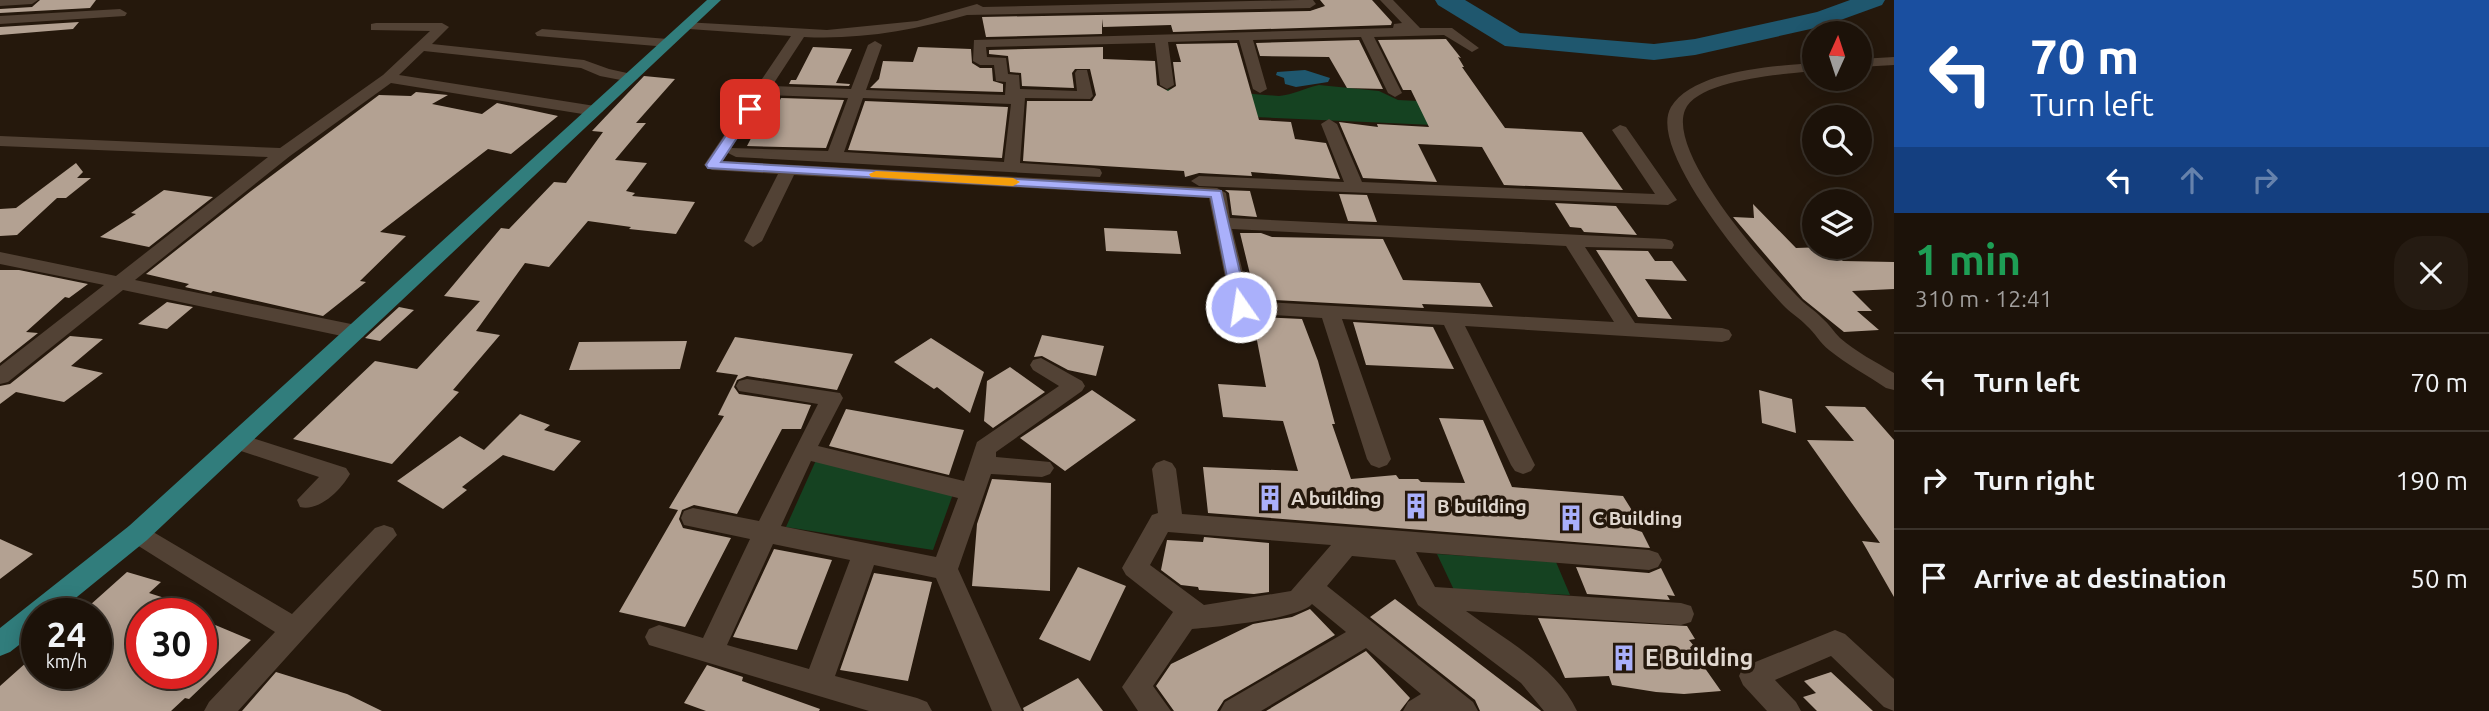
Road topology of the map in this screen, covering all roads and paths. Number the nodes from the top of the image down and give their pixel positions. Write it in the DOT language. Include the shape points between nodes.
graph roads {
  1 [pos="32,0"];
  2 [pos="715,0"];
  3 [pos="1016,0"];
  4 [pos="1386,0"];
  5 [pos="0,2"];
  6 [pos="966,11"];
  7 [pos="120,13"];
  8 [pos="1317,13"];
  9 [pos="0,20"];
  10 [pos="689,25"];
  11 [pos="376,27"];
  12 [pos="800,32"];
  13 [pos="542,33"];
  14 [pos="1366,34"];
  15 [pos="967,36"];
  16 [pos="1245,37"];
  17 [pos="1161,39"];
  18 [pos="668,43"];
  19 [pos="875,45"];
  20 [pos="423,47"];
  21 [pos="1472,48"];
  22 [pos="1894,61"];
  23 [pos="1872,62"];
  24 [pos="1802,68"];
  25 [pos="1082,73"];
  26 [pos="388,78"];
  27 [pos="631,78"];
  28 [pos="939,79"];
  29 [pos="1167,85"];
  30 [pos="1260,89"];
  31 [pos="762,90"];
  32 [pos="1395,93"];
  33 [pos="857,94"];
  34 [pos="1012,96"];
  35 [pos="936,97"];
  36 [pos="595,111"];
  37 [pos="1329,124"];
  38 [pos="1620,130"];
  39 [pos="0,141"];
  40 [pos="736,152"];
  41 [pos="285,153"];
  42 [pos="834,156"];
  43 [pos="1012,165"];
  44 [pos="788,170"];
  45 [pos="1355,187"];
  46 [pos="1222,223"];
  47 [pos="753,241"];
  48 [pos="1572,241"];
  49 [pos="1665,245"];
  50 [pos="0,258"];
  51 [pos="117,282"];
  52 [pos="1330,312"];
  53 [pos="1451,319"];
  54 [pos="1629,330"];
  55 [pos="356,332"];
  56 [pos="1723,335"];
  57 [pos="1041,365"];
  58 [pos="0,377"];
  59 [pos="1894,383"];
  60 [pos="747,386"];
  61 [pos="237,441"];
  62 [pos="804,451"];
  63 [pos="1379,459"];
  64 [pos="983,465"];
  65 [pos="1523,465"];
  66 [pos="1042,468"];
  67 [pos="1164,469"];
  68 [pos="972,492"];
  69 [pos="309,500"];
  70 [pos="693,518"];
  71 [pos="1171,522"];
  72 [pos="138,533"];
  73 [pos="764,533"];
  74 [pos="384,535"];
  75 [pos="865,554"];
  76 [pos="1649,560"];
  77 [pos="945,569"];
  78 [pos="1310,587"];
  79 [pos="1427,597"];
  80 [pos="57,598"];
  81 [pos="1681,614"];
  82 [pos="1200,617"];
  83 [pos="21,627"];
  84 [pos="293,630"];
  85 [pos="1368,633"];
  86 [pos="659,637"];
  87 [pos="0,644"];
  88 [pos="710,652"];
  89 [pos="818,684"];
  90 [pos="1894,698"];
  91 [pos="1454,703"];
  92 [pos="917,710"];
  93 [pos="219,711"];
  94 [pos="1007,711"];
  95 [pos="1156,711"];
  96 [pos="1235,711"];
  97 [pos="1418,711"];
  98 [pos="1562,711"];
  99 [pos="1786,711"];
  1 -- 5 [label="street"];
  2 -- 10 [label="main road"];
  3 -- 6 [label="street"];
  4 -- 8 [label="street" via="1414,27"];
  6 -- 8 [label="street"];
  6 -- 12 [label="street" via="918,25 827,34"];
  7 -- 9 [label="street"];
  8 -- 15 [label="street"];
  10 -- 12 [label="street"];
  10 -- 18 [label="main road"];
  11 -- 20 [label="street" via="442,27"];
  12 -- 31 [label="street"];
  13 -- 18 [label="street"];
  14 -- 16 [label="street"];
  14 -- 21 [label="street" via="1447,31"];
  14 -- 32 [label="street"];
  16 -- 17 [label="street"];
  16 -- 30 [label="street"];
  17 -- 29 [label="street"];
  17 -- 34 [label="street" via="979,43 981,61 1001,61 1001,78 1014,78"];
  18 -- 27 [label="main road"];
  19 -- 33 [label="street"];
  20 -- 26 [label="street"];
  20 -- 27 [label="street" via="584,64"];
  22 -- 23 [label="street"];
  24 -- 59 [label="street" via="1726,80 1696,90 1677,110 1681,152 1712,206 1788,300 1836,345"];
  25 -- 34 [label="street" via="1085,96"];
  26 -- 36 [label="street"];
  26 -- 41 [label="street"];
  27 -- 36 [label="main road"];
  28 -- 35 [label="street"];
  31 -- 33 [label="street"];
  31 -- 44 [label="street" via="712,165"];
  33 -- 35 [label="street"];
  33 -- 42 [label="street"];
  34 -- 35 [label="street"];
  34 -- 43 [label="street" via="1019,100"];
  36 -- 55 [label="main road"];
  37 -- 45 [label="street"];
  38 -- 45 [label="street" via="1668,200"];
  39 -- 41 [label="street"];
  40 -- 42 [label="street"];
  41 -- 51 [label="street"];
  42 -- 43 [label="street"];
  43 -- 45 [label="street" via="1174,180"];
  44 -- 46 [label="street" via="1217,193"];
  44 -- 47 [label="street"];
  46 -- 48 [label="street"];
  46 -- 52 [label="street" via="1241,307"];
  48 -- 49 [label="street"];
  48 -- 54 [label="street"];
  50 -- 51 [label="street"];
  51 -- 55 [label="street"];
  51 -- 58 [label="street"];
  52 -- 53 [label="street"];
  52 -- 63 [label="street"];
  53 -- 54 [label="street"];
  53 -- 65 [label="street"];
  54 -- 56 [label="street"];
  55 -- 61 [label="main road"];
  57 -- 64 [label="street" via="1074,386 985,447"];
  60 -- 62 [label="street" via="832,398"];
  61 -- 69 [label="street" via="338,474"];
  61 -- 72 [label="main road"];
  62 -- 68 [label="street"];
  62 -- 73 [label="street"];
  64 -- 66 [label="street"];
  64 -- 68 [label="street"];
  67 -- 71 [label="street"];
  68 -- 77 [label="street"];
  70 -- 73 [label="street"];
  71 -- 76 [label="street"];
  71 -- 82 [label="street" via="1161,522 1135,568"];
  72 -- 80 [label="main road"];
  72 -- 84 [label="street"];
  73 -- 75 [label="street"];
  73 -- 88 [label="street"];
  74 -- 84 [label="street"];
  75 -- 77 [label="street"];
  75 -- 89 [label="street"];
  77 -- 94 [label="street"];
  78 -- 79 [label="street" via="1346,545 1403,551"];
  78 -- 82 [label="street" via="1299,601"];
  78 -- 85 [label="street"];
  79 -- 81 [label="street"];
  79 -- 98 [label="street" via="1531,674"];
  82 -- 95 [label="street" via="1184,618 1136,687"];
  83 -- 87 [label="main road"];
  84 -- 93 [label="street"];
  85 -- 91 [label="street"];
  85 -- 96 [label="street"];
  86 -- 88 [label="street"];
  88 -- 89 [label="street"];
  89 -- 92 [label="street"];
  90 -- 99 [label="street" via="1835,642 1753,676"];
  91 -- 97 [label="street"];
}
